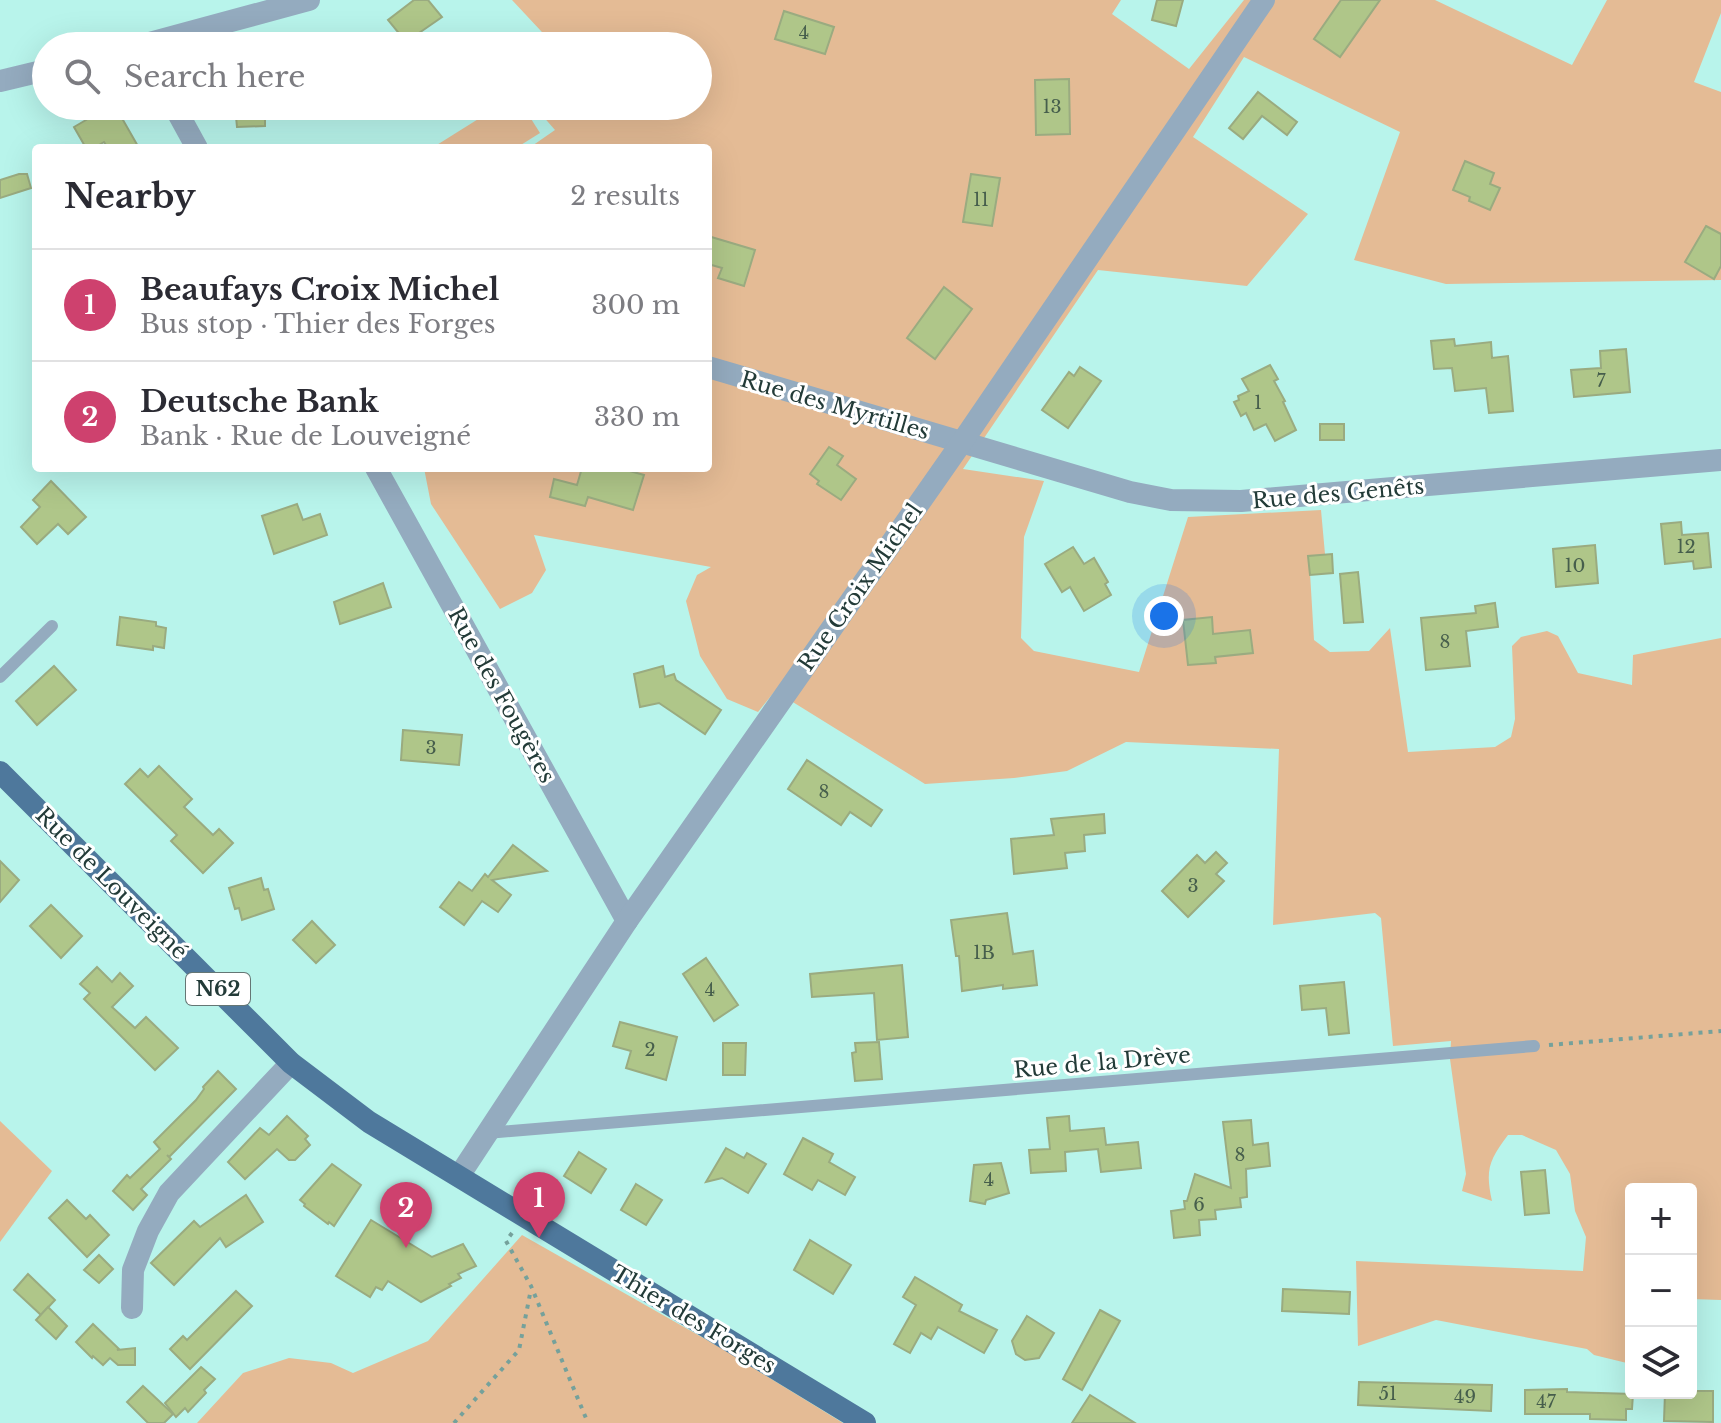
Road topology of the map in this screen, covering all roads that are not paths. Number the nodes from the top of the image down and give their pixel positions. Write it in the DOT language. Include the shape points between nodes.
graph roads {
  1 [pos="309,0"];
  2 [pos="1264,0"];
  3 [pos="192,32"];
  4 [pos="32,73"];
  5 [pos="0,81"];
  6 [pos="182,120"];
  7 [pos="195,144"];
  8 [pos="712,368"];
  9 [pos="962,442"];
  10 [pos="1721,460"];
  11 [pos="378,472"];
  12 [pos="52,626"];
  13 [pos="0,677"];
  14 [pos="0,772"];
  15 [pos="627,921"];
  16 [pos="1534,1046"];
  17 [pos="291,1063"];
  18 [pos="487,1133"];
  19 [pos="459,1176"];
  20 [pos="132,1308"];
  21 [pos="865,1423"];
  1 -- 3 [label="street"];
  2 -- 9 [label="street, Rue Croix Michel"];
  4 -- 5 [label="street"];
  6 -- 7 [label="street"];
  8 -- 9 [label="street, Rue des Myrtilles"];
  9 -- 10 [label="street, Rue des Genêts" via="1171,500 1257,500"];
  9 -- 15 [label="street, Rue Croix Michel"];
  11 -- 15 [label="street, Rue des Fougères"];
  12 -- 13 [label="lane"];
  14 -- 17 [label="main road, Rue de Louveigné / N62"];
  15 -- 18 [label="street, Rue Croix Michel"];
  16 -- 18 [label="lane, Rue de la Drève"];
  17 -- 19 [label="main road, Rue de Louveigné / N62" via="369,1122"];
  17 -- 20 [label="street" via="169,1193 133,1270"];
  18 -- 19 [label="street, Rue Croix Michel"];
  19 -- 21 [label="main road, Thier des Forges / N62" via="519,1222"];
}
